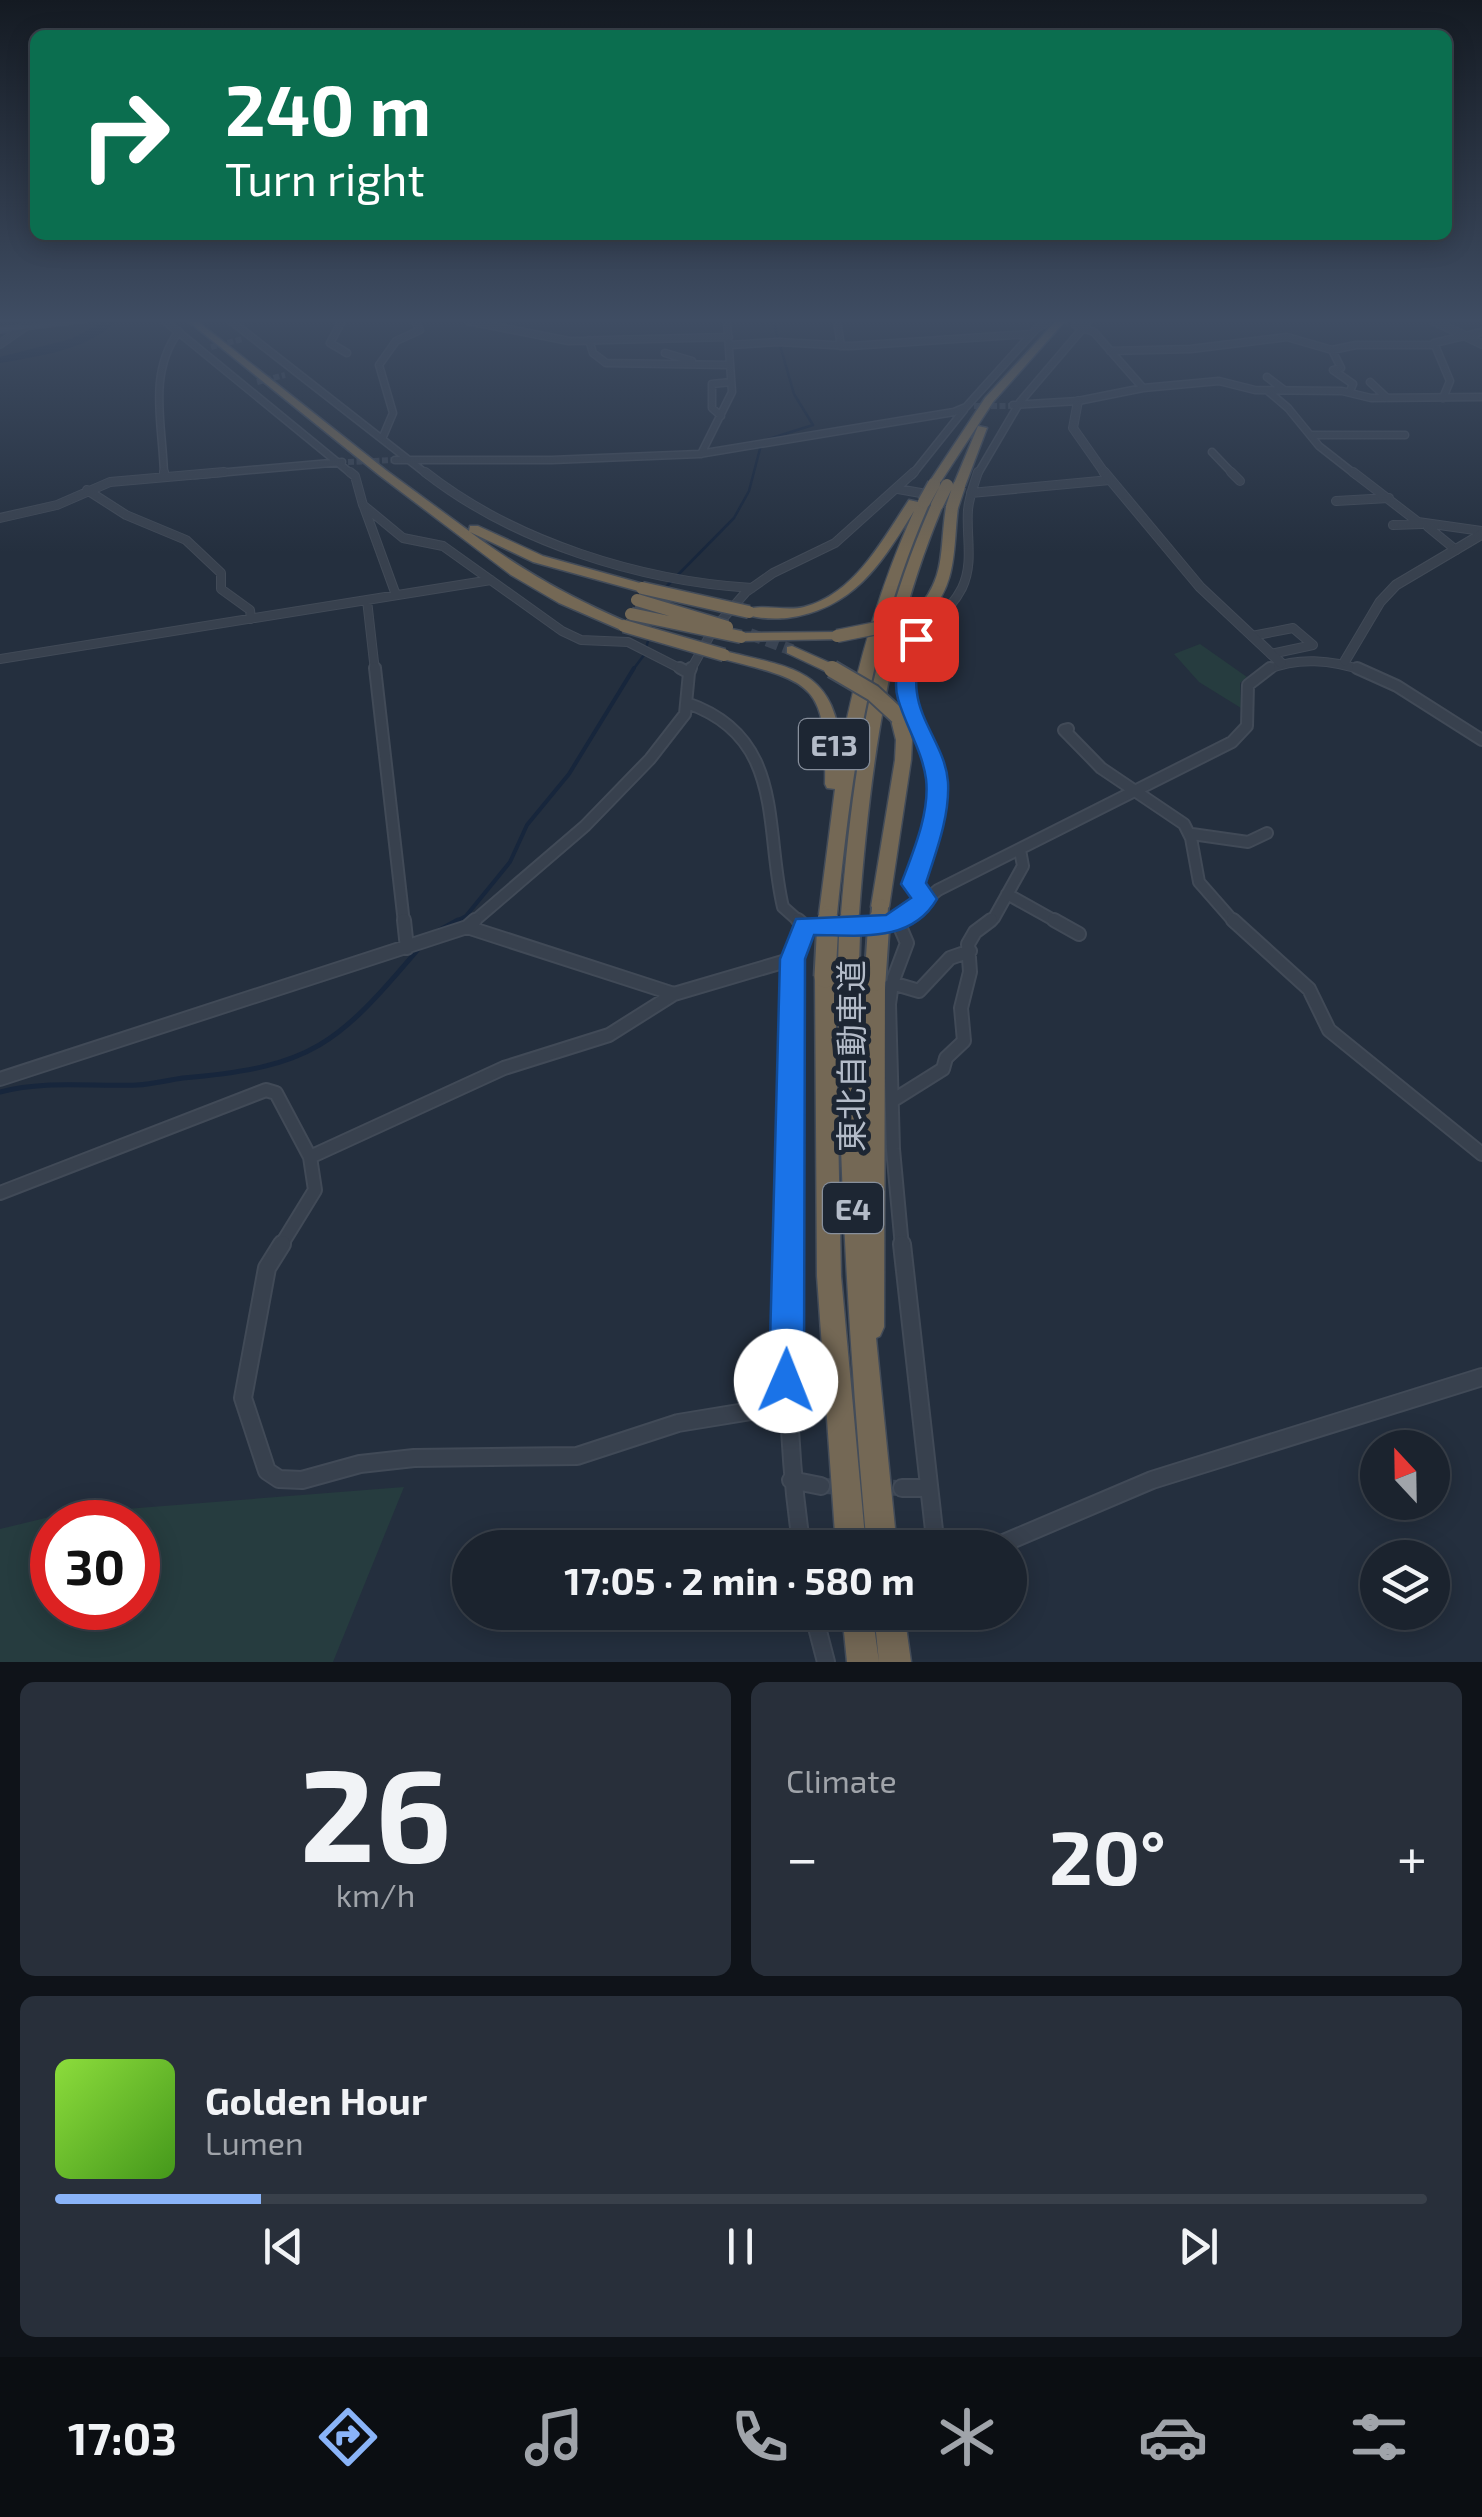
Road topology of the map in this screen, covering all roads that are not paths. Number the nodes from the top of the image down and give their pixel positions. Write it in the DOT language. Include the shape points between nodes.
graph roads {
  1 [pos="159,399"];
  2 [pos="262,399"];
  3 [pos="288,399"];
  4 [pos="329,399"];
  5 [pos="392,399"];
  6 [pos="712,399"];
  7 [pos="729,399"];
  8 [pos="986,399"];
  9 [pos="989,399"];
  10 [pos="993,399"];
  11 [pos="1020,399"];
  12 [pos="1090,399"];
  13 [pos="1275,399"];
  14 [pos="1078,401"];
  15 [pos="1014,406"];
  16 [pos="974,415"];
  17 [pos="721,416"];
  18 [pos="1405,434"];
  19 [pos="1310,435"];
  20 [pos="382,439"];
  21 [pos="1212,452"];
  22 [pos="701,454"];
  23 [pos="407,459"];
  24 [pos="395,460"];
  25 [pos="343,462"];
  26 [pos="164,476"];
  27 [pos="1110,480"];
  28 [pos="1240,482"];
  29 [pos="898,489"];
  30 [pos="951,489"];
  31 [pos="87,490"];
  32 [pos="1389,498"];
  33 [pos="1336,500"];
  34 [pos="932,504"];
  35 [pos="363,505"];
  36 [pos="0,518"];
  37 [pos="1393,525"];
  38 [pos="1425,525"];
  39 [pos="1482,533"];
  40 [pos="480,538"];
  41 [pos="1456,550"];
  42 [pos="491,580"];
  43 [pos="752,588"];
  44 [pos="396,595"];
  45 [pos="367,600"];
  46 [pos="633,607"];
  47 [pos="251,618"];
  48 [pos="1252,636"];
  49 [pos="792,650"];
  50 [pos="1271,654"];
  51 [pos="0,659"];
  52 [pos="1346,661"];
  53 [pos="1280,663"];
  54 [pos="689,673"];
  55 [pos="687,702"];
  56 [pos="1068,728"];
  57 [pos="1482,740"];
  58 [pos="1135,792"];
  59 [pos="1267,833"];
  60 [pos="1192,834"];
  61 [pos="1020,850"];
  62 [pos="1006,894"];
  63 [pos="924,899"];
  64 [pos="829,909"];
  65 [pos="898,922"];
  66 [pos="805,926"];
  67 [pos="467,927"];
  68 [pos="1079,934"];
  69 [pos="410,947"];
  70 [pos="970,951"];
  71 [pos="792,959"];
  72 [pos="836,977"];
  73 [pos="884,982"];
  74 [pos="674,994"];
  75 [pos="0,1079"];
  76 [pos="892,1101"];
  77 [pos="1482,1154"];
  78 [pos="310,1157"];
  79 [pos="0,1193"];
  80 [pos="1482,1377"];
  81 [pos="787,1404"];
  82 [pos="870,1438"];
  83 [pos="791,1480"];
  84 [pos="822,1486"];
  85 [pos="902,1488"];
  86 [pos="926,1488"];
  87 [pos="799,1530"];
  88 [pos="850,1530"];
  89 [pos="880,1530"];
  90 [pos="933,1530"];
  91 [pos="1027,1533"];
  92 [pos="818,1630"];
  93 [pos="859,1630"];
  94 [pos="891,1630"];
  95 [pos="826,1662"];
  96 [pos="863,1662"];
  97 [pos="896,1662"];
  1 -- 26 [label="street"];
  2 -- 25 [label="street"];
  3 -- 40 [label="highway" via="400,481 420,506"];
  4 -- 20 [label="street"];
  5 -- 20 [label="street"];
  6 -- 17 [label="street"];
  7 -- 17 [label="street"];
  8 -- 16 [label="street"];
  9 -- 16 [label="highway, 東北自動車道 / E4"];
  10 -- 16 [label="highway, 東北自動車道 / E4"];
  11 -- 15 [label="street"];
  12 -- 14 [label="street"];
  13 -- 19 [label="street"];
  14 -- 15 [label="street"];
  14 -- 27 [label="street" via="1073,428"];
  15 -- 30 [label="street"];
  16 -- 22 [label="street"];
  16 -- 29 [label="street"];
  16 -- 30 [label="highway, E13"];
  16 -- 30 [label="highway, 東北自動車道 / E4"];
  17 -- 22 [label="street"];
  18 -- 19 [label="street"];
  19 -- 32 [label="street"];
  20 -- 23 [label="street"];
  21 -- 28 [label="street"];
  22 -- 23 [label="street"];
  23 -- 24 [label="street"];
  23 -- 43 [label="street" via="504,522 568,549 702,586"];
  25 -- 26 [label="street"];
  25 -- 35 [label="street"];
  26 -- 31 [label="street"];
  27 -- 30 [label="street"];
  27 -- 48 [label="street"];
  29 -- 30 [label="street"];
  29 -- 43 [label="street" via="836,542"];
  30 -- 34 [label="highway, E13, bridge"];
  30 -- 34 [label="highway, 東北自動車道 / E4, bridge"];
  30 -- 63 [label="street" via="970,565 954,600 919,632 906,679 938,784 930,838 913,884"];
  31 -- 36 [label="street" via="57,505"];
  31 -- 47 [label="street" via="192,544 220,574 221,589 250,610"];
  32 -- 33 [label="street"];
  32 -- 38 [label="street"];
  34 -- 46 [label="highway, E13, bridge" via="837,600 794,614"];
  34 -- 46 [label="highway, E13, bridge" via="944,587 920,613 888,626 838,636 741,633"];
  34 -- 64 [label="highway, 東北自動車道 / E4" via="894,571 870,648 844,779"];
  34 -- 72 [label="highway, 東北自動車道 / E4, bridge" via="884,657"];
  35 -- 42 [label="street" via="403,538 443,546"];
  35 -- 44 [label="street"];
  37 -- 38 [label="street"];
  38 -- 39 [label="street"];
  38 -- 41 [label="street"];
  39 -- 41 [label="street"];
  40 -- 46 [label="highway, E13"];
  40 -- 46 [label="highway, E13" via="546,591"];
  41 -- 52 [label="street" via="1388,592"];
  42 -- 44 [label="street"];
  42 -- 54 [label="street" via="572,636 628,642"];
  43 -- 54 [label="street" via="721,618"];
  44 -- 45 [label="street"];
  45 -- 47 [label="street"];
  45 -- 69 [label="street"];
  46 -- 64 [label="highway, E13, bridge" via="724,655 796,676 831,709"];
  47 -- 51 [label="street"];
  48 -- 50 [label="street"];
  48 -- 50 [label="street" via="1294,628 1313,644"];
  49 -- 73 [label="highway, E13, bridge" via="873,692 898,716 903,760 880,908"];
  50 -- 53 [label="street"];
  52 -- 53 [label="street"];
  52 -- 57 [label="street"];
  53 -- 58 [label="street" via="1248,685 1244,733"];
  54 -- 55 [label="street"];
  55 -- 66 [label="street" via="723,718 748,748 772,804 783,907"];
  55 -- 67 [label="street" via="676,728 610,803"];
  56 -- 58 [label="street" via="1071,741"];
  58 -- 60 [label="street" via="1176,815"];
  58 -- 61 [label="street"];
  59 -- 60 [label="street" via="1248,842"];
  60 -- 77 [label="street" via="1197,880 1242,932 1312,992 1323,1023"];
  61 -- 62 [label="street" via="1025,863"];
  61 -- 63 [label="street"];
  62 -- 68 [label="street"];
  62 -- 70 [label="street" via="994,918 970,939"];
  63 -- 65 [label="street"];
  64 -- 72 [label="highway, 東北自動車道 / E4, bridge"];
  65 -- 66 [label="street"];
  65 -- 73 [label="street" via="906,943"];
  66 -- 71 [label="street"];
  67 -- 69 [label="street"];
  67 -- 74 [label="street"];
  69 -- 75 [label="street"];
  70 -- 73 [label="street" via="950,958 920,991"];
  70 -- 76 [label="street" via="961,1008 964,1041 942,1069"];
  71 -- 74 [label="street"];
  71 -- 81 [label="street"];
  72 -- 82 [label="highway, 東北自動車道 / E4"];
  72 -- 88 [label="highway, 東北自動車道 / E4" via="829,1276"];
  73 -- 76 [label="street"];
  73 -- 82 [label="highway, E13"];
  74 -- 78 [label="street" via="609,1035 504,1068"];
  76 -- 86 [label="street"];
  78 -- 79 [label="street" via="271,1089"];
  78 -- 81 [label="street" via="313,1198 267,1268 244,1398 268,1474 296,1480 424,1458 576,1456 714,1416"];
  80 -- 91 [label="street" via="1152,1480"];
  81 -- 83 [label="street"];
  82 -- 89 [label="highway, 東北自動車道 / E4"];
  83 -- 84 [label="street"];
  83 -- 87 [label="street"];
  85 -- 86 [label="street"];
  86 -- 90 [label="street"];
  92 -- 95 [label="street"];
  93 -- 96 [label="highway"];
  94 -- 97 [label="highway"];
}
